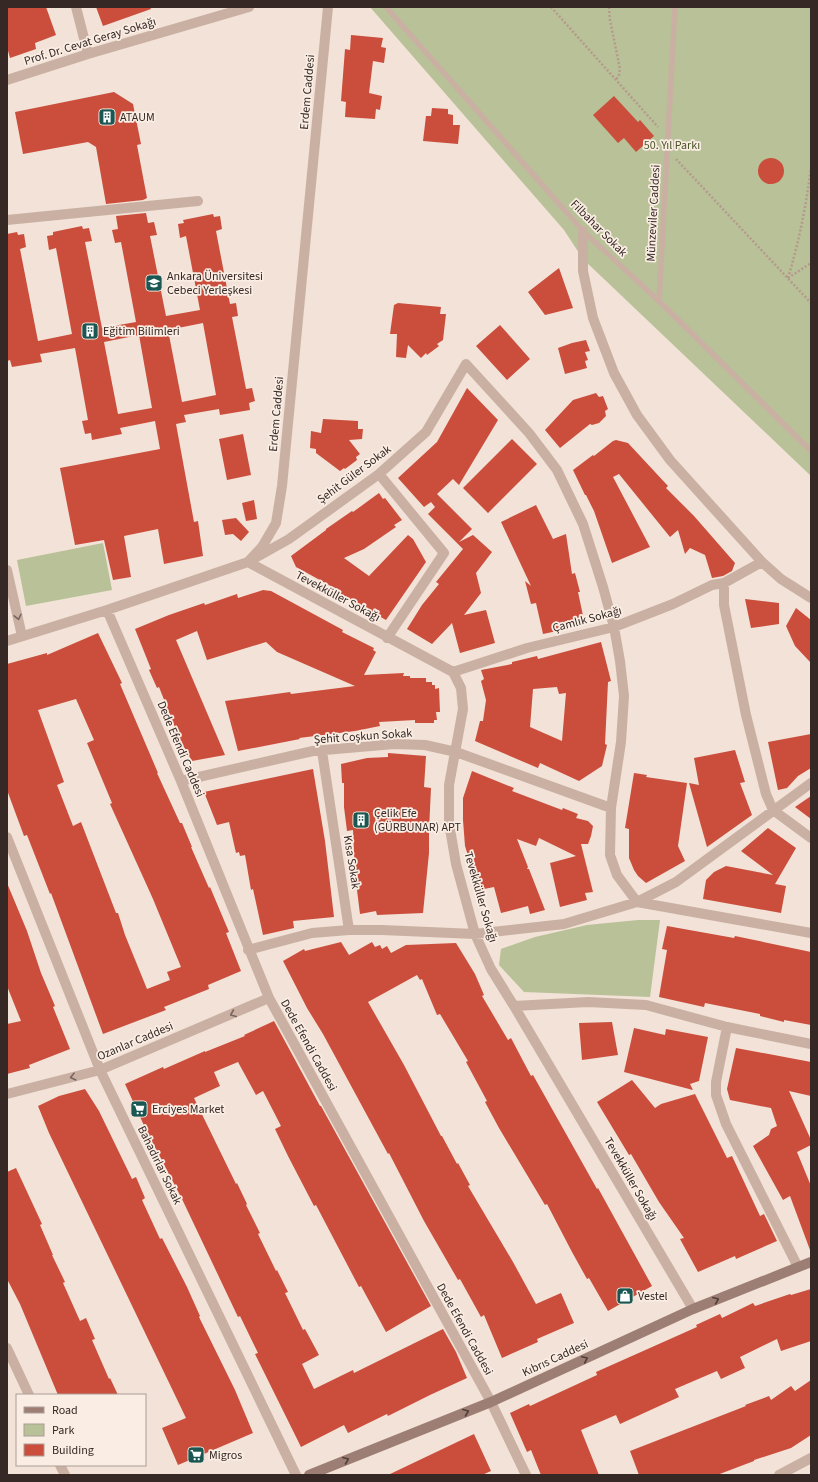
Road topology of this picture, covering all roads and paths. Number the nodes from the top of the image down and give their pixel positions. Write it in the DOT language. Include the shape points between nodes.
graph roads {
  1 [pos="76,7"];
  2 [pos="249,7"];
  3 [pos="328,7"];
  4 [pos="386,7"];
  5 [pos="551,7"];
  6 [pos="609,7"];
  7 [pos="675,7"];
  8 [pos="225,10"];
  9 [pos="88,54"];
  10 [pos="7,80"];
  11 [pos="616,80"];
  12 [pos="668,138"];
  13 [pos="667,150"];
  14 [pos="811,168"];
  15 [pos="198,201"];
  16 [pos="7,220"];
  17 [pos="583,231"];
  18 [pos="811,263"];
  19 [pos="788,278"];
  20 [pos="659,301"];
  21 [pos="811,302"];
  22 [pos="811,451"];
  23 [pos="379,474"];
  24 [pos="248,562"];
  25 [pos="762,562"];
  26 [pos="7,570"];
  27 [pos="724,583"];
  28 [pos="811,598"];
  29 [pos="107,610"];
  30 [pos="614,627"];
  31 [pos="22,636"];
  32 [pos="388,638"];
  33 [pos="7,642"];
  34 [pos="453,672"];
  35 [pos="322,751"];
  36 [pos="456,752"];
  37 [pos="181,781"];
  38 [pos="811,783"];
  39 [pos="611,808"];
  40 [pos="773,810"];
  41 [pos="7,836"];
  42 [pos="811,838"];
  43 [pos="638,902"];
  44 [pos="350,930"];
  45 [pos="811,933"];
  46 [pos="475,934"];
  47 [pos="248,950"];
  48 [pos="268,998"];
  49 [pos="514,1006"];
  50 [pos="727,1026"];
  51 [pos="811,1044"];
  52 [pos="100,1070"];
  53 [pos="7,1094"];
  54 [pos="811,1262"];
  55 [pos="798,1267"];
  56 [pos="693,1309"];
  57 [pos="7,1348"];
  58 [pos="29,1394"];
  59 [pos="491,1402"];
  60 [pos="811,1458"];
  61 [pos="60,1466"];
  62 [pos="65,1475"];
  63 [pos="296,1475"];
  64 [pos="309,1475"];
  65 [pos="526,1475"];
  66 [pos="778,1475"];
  1 -- 9 [label="street"];
  2 -- 8 [label="street, Prof. Dr. Cevat Geray Sokağı"];
  3 -- 24 [label="street, Erdem Caddesi" via="282,486 276,524"];
  4 -- 17 [label="lane, Filbahar Sokak"];
  5 -- 11 [label="path"];
  6 -- 11 [label="path" via="620,69"];
  7 -- 12 [label="lane, Münzeviler Caddesi"];
  8 -- 9 [label="street, Prof. Dr. Cevat Geray Sokağı"];
  9 -- 10 [label="street, Prof. Dr. Cevat Geray Sokağı"];
  11 -- 12 [label="path"];
  12 -- 13 [label="lane, Münzeviler Caddesi"];
  13 -- 19 [label="path"];
  13 -- 20 [label="lane, Münzeviler Caddesi"];
  14 -- 19 [label="path" via="804,215"];
  15 -- 16 [label="street"];
  17 -- 20 [label="lane, Filbahar Sokak"];
  17 -- 25 [label="street" via="584,271 593,318 614,373 637,415 670,460"];
  18 -- 19 [label="path"];
  19 -- 21 [label="path"];
  20 -- 22 [label="lane, Filbahar Sokak"];
  23 -- 24 [label="street, Şehit Güler Sokak" via="289,539"];
  23 -- 30 [label="street, Şehit Güler Sokak" via="426,432 466,364 529,433 557,470 583,524"];
  23 -- 32 [label="street" via="444,553"];
  24 -- 29 [label="street"];
  24 -- 32 [label="street, Tevekküller Sokağı"];
  25 -- 27 [label="street, Çamlık Sokağı"];
  25 -- 28 [label="street" via="781,579"];
  26 -- 31 [label="street, one-way"];
  27 -- 30 [label="street, Çamlık Sokağı" via="712,585 673,604"];
  27 -- 40 [label="street" via="724,605 746,715 766,794"];
  29 -- 31 [label="street"];
  29 -- 37 [label="street, Dede Efendi Caddesi"];
  30 -- 34 [label="street, Çamlık Sokağı" via="527,648"];
  30 -- 39 [label="street" via="624,696 621,742"];
  31 -- 33 [label="street"];
  32 -- 34 [label="street, Tevekküller Sokağı"];
  34 -- 36 [label="street, Tevekküller Sokağı" via="461,688 463,709"];
  35 -- 36 [label="street, Şehit Coşkun Sokak" via="394,744 425,745"];
  35 -- 37 [label="street, Şehit Coşkun Sokak"];
  35 -- 44 [label="street, Kısa Sokak"];
  36 -- 39 [label="street, Şehit Coşkun Sokak"];
  36 -- 46 [label="street, Tevekküller Sokağı" via="449,785 449,823 456,864"];
  37 -- 47 [label="street, Dede Efendi Caddesi"];
  38 -- 40 [label="street"];
  39 -- 43 [label="street" via="610,855 617,875"];
  40 -- 42 [label="street"];
  40 -- 43 [label="street" via="676,882"];
  41 -- 52 [label="street, Bahadırlar Sokak"];
  43 -- 45 [label="street"];
  43 -- 46 [label="street" via="564,924"];
  44 -- 46 [label="street"];
  44 -- 47 [label="street" via="312,933"];
  46 -- 49 [label="street, Tevekküller Sokağı" via="490,969"];
  47 -- 48 [label="street, Dede Efendi Caddesi"];
  48 -- 52 [label="street, Ozanlar Caddesi, one-way"];
  48 -- 59 [label="street, Dede Efendi Caddesi"];
  49 -- 50 [label="street" via="588,1002 646,1005"];
  49 -- 56 [label="street, Tevekküller Sokağı"];
  50 -- 51 [label="street"];
  50 -- 55 [label="street" via="716,1082 716,1095 726,1124"];
  52 -- 53 [label="street, Ozanlar Caddesi, one-way"];
  52 -- 63 [label="street, Bahadırlar Sokak"];
  54 -- 55 [label="main road, Kıbrıs Caddesi"];
  56 -- 55 [label="main road, Kıbrıs Caddesi, one-way"];
  59 -- 56 [label="main road, Kıbrıs Caddesi, one-way"];
  57 -- 58 [label="street"];
  64 -- 59 [label="main road, Kıbrıs Caddesi, one-way"];
  59 -- 65 [label="street, Dede Efendi Caddesi"];
  60 -- 66 [label="street"];
  61 -- 62 [label="street"];
}
